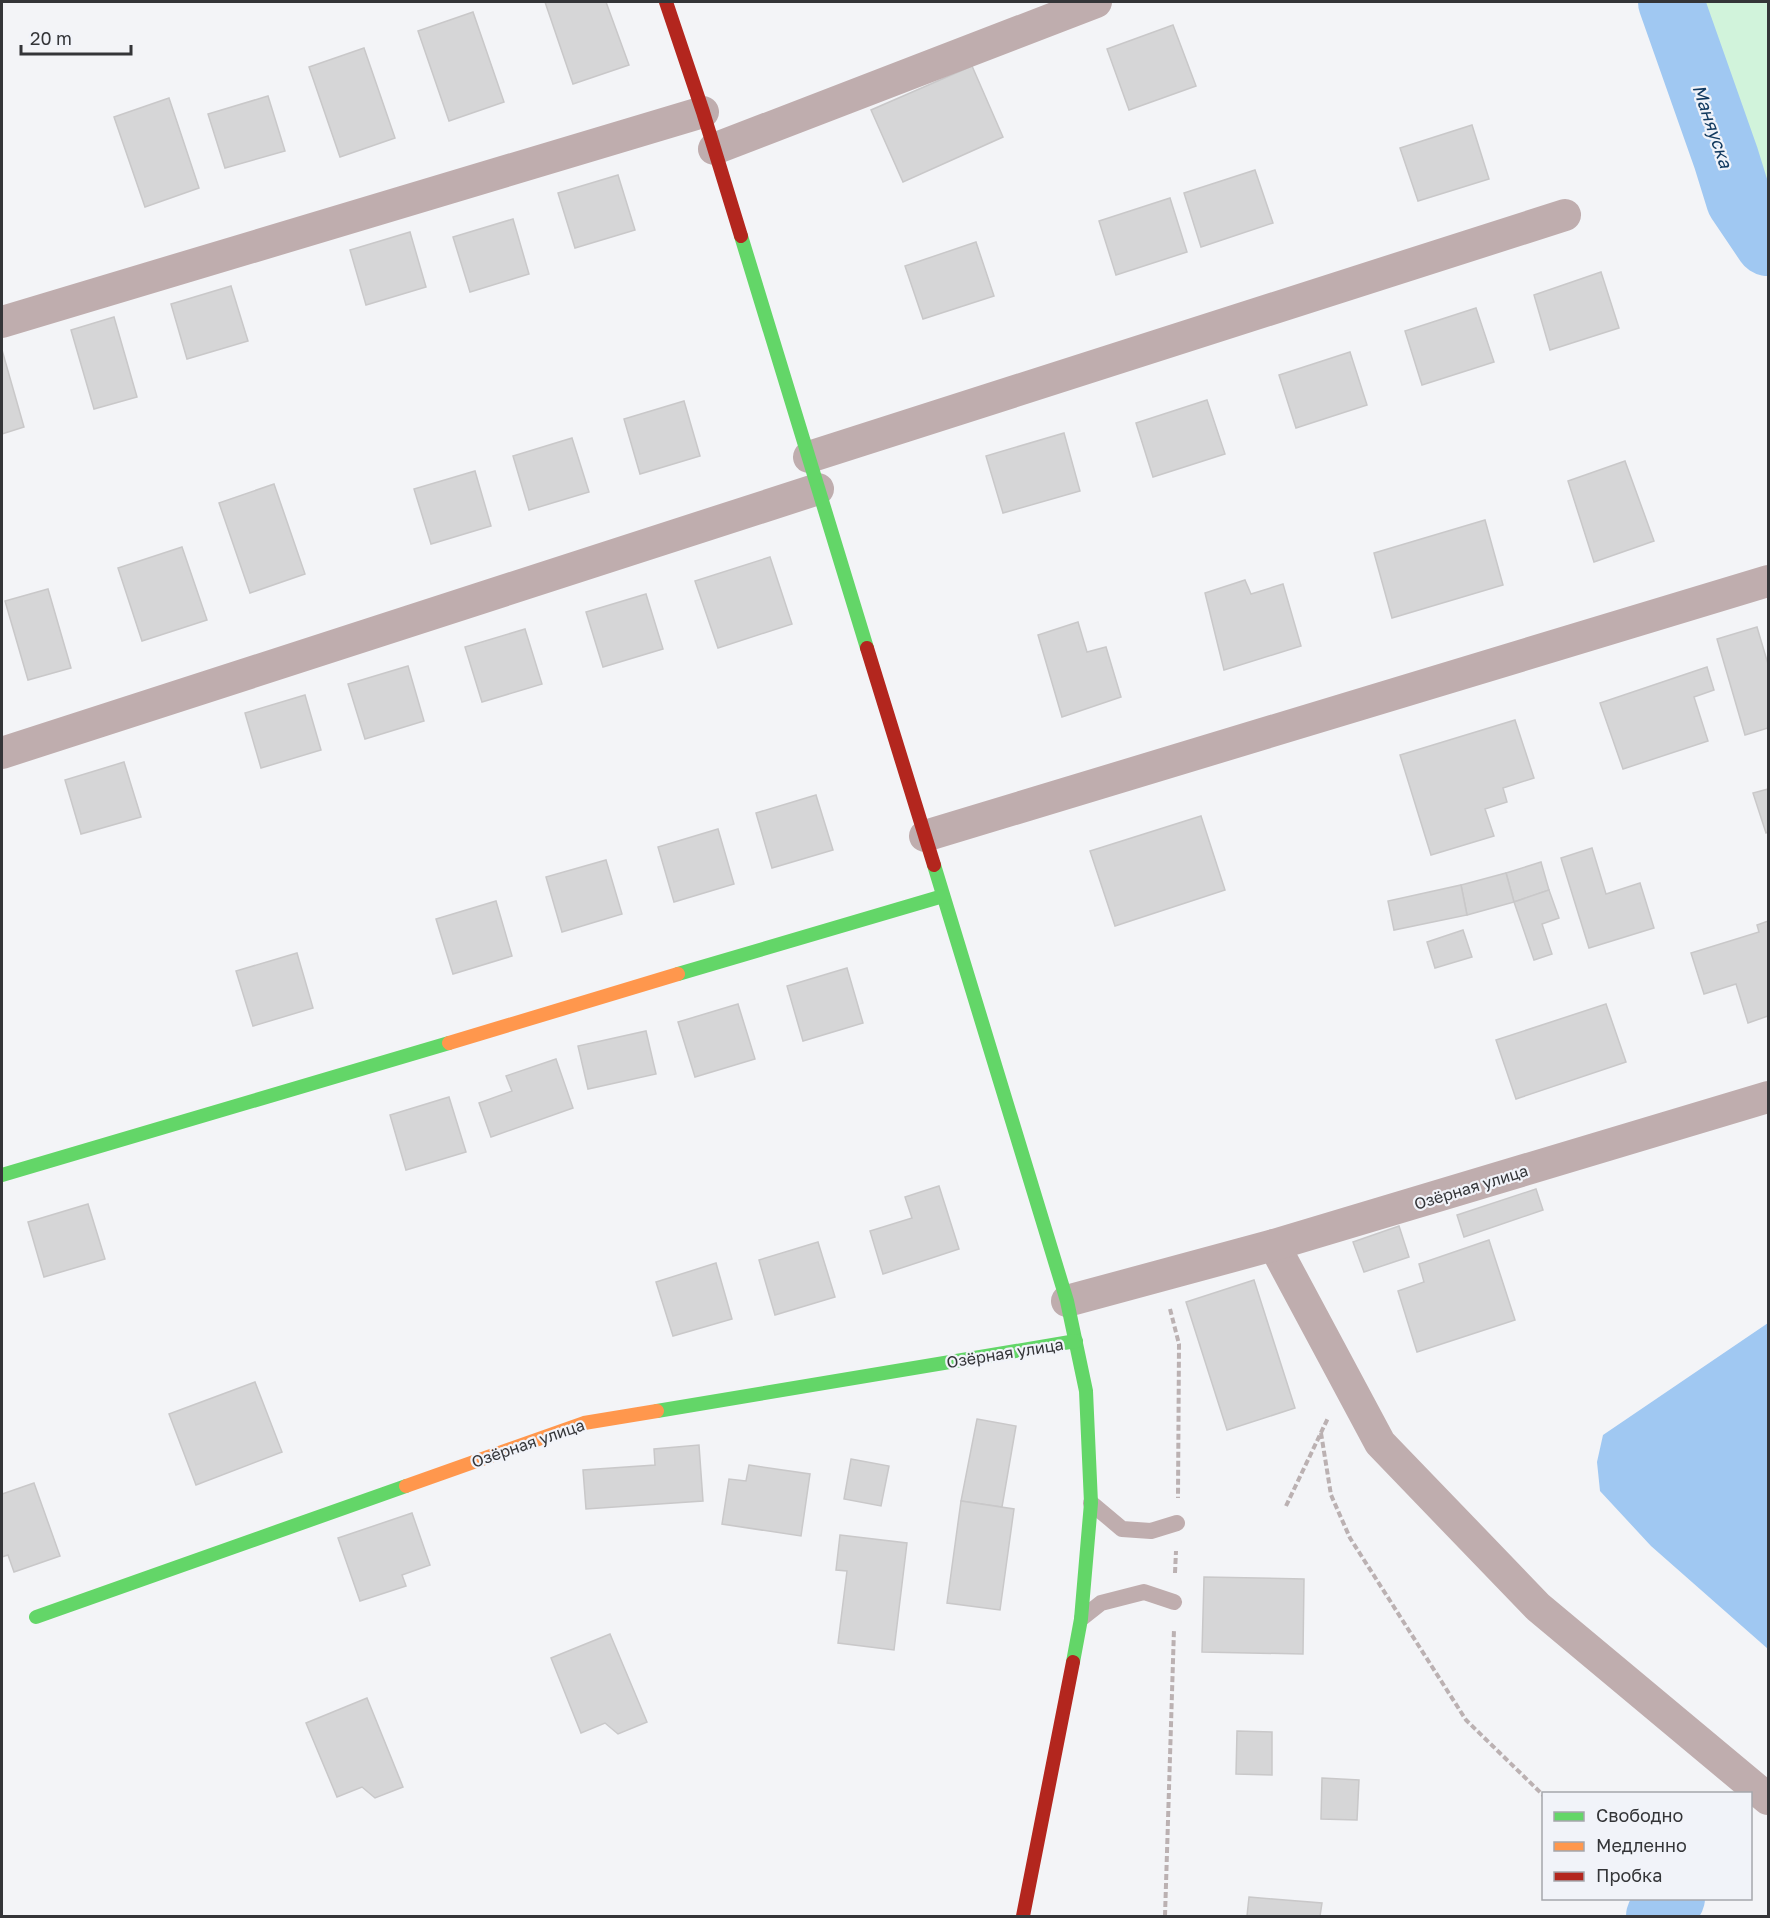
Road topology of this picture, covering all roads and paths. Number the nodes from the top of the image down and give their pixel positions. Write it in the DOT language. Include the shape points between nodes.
graph roads {
  1 [pos="666,2"];
  2 [pos="1096,2"];
  3 [pos="703,112"];
  4 [pos="714,149"];
  5 [pos="1565,215"];
  6 [pos="2,322"];
  7 [pos="809,457"];
  8 [pos="818,489"];
  9 [pos="1768,581"];
  10 [pos="2,753"];
  11 [pos="925,836"];
  12 [pos="943,896"];
  13 [pos="1768,1097"];
  14 [pos="2,1175"];
  15 [pos="1274,1245"];
  16 [pos="1067,1301"];
  17 [pos="1076,1341"];
  18 [pos="1346,1380"];
  19 [pos="1321,1433"];
  20 [pos="1091,1503"];
  21 [pos="1286,1506"];
  22 [pos="1177,1523"];
  23 [pos="1174,1602"];
  24 [pos="36,1617"];
  25 [pos="1081,1619"];
  26 [pos="1542,1794"];
  27 [pos="1768,1799"];
  28 [pos="1023,1917"];
  1 -- 3 [label="street"];
  2 -- 4 [label="street"];
  3 -- 4 [label="street"];
  3 -- 6 [label="street"];
  4 -- 7 [label="street"];
  5 -- 7 [label="street"];
  7 -- 8 [label="street"];
  8 -- 10 [label="street"];
  8 -- 11 [label="street"];
  9 -- 11 [label="street"];
  11 -- 12 [label="street"];
  12 -- 14 [label="street"];
  12 -- 16 [label="street"];
  13 -- 15 [label="street, Озёрная улица"];
  15 -- 16 [label="street, Озёрная улица"];
  15 -- 18 [label="street"];
  16 -- 17 [label="street"];
  17 -- 20 [label="street" via="1086,1391"];
  17 -- 24 [label="street, Озёрная улица" via="584,1423"];
  18 -- 19 [label="path"];
  18 -- 27 [label="street" via="1380,1443 1538,1607"];
  19 -- 21 [label="path"];
  19 -- 26 [label="path" via="1331,1495 1350,1538 1467,1720"];
  20 -- 22 [label="lane" via="1122,1529 1151,1531"];
  20 -- 25 [label="street"];
  23 -- 25 [label="lane" via="1144,1592 1101,1603"];
  25 -- 28 [label="street"];
}
